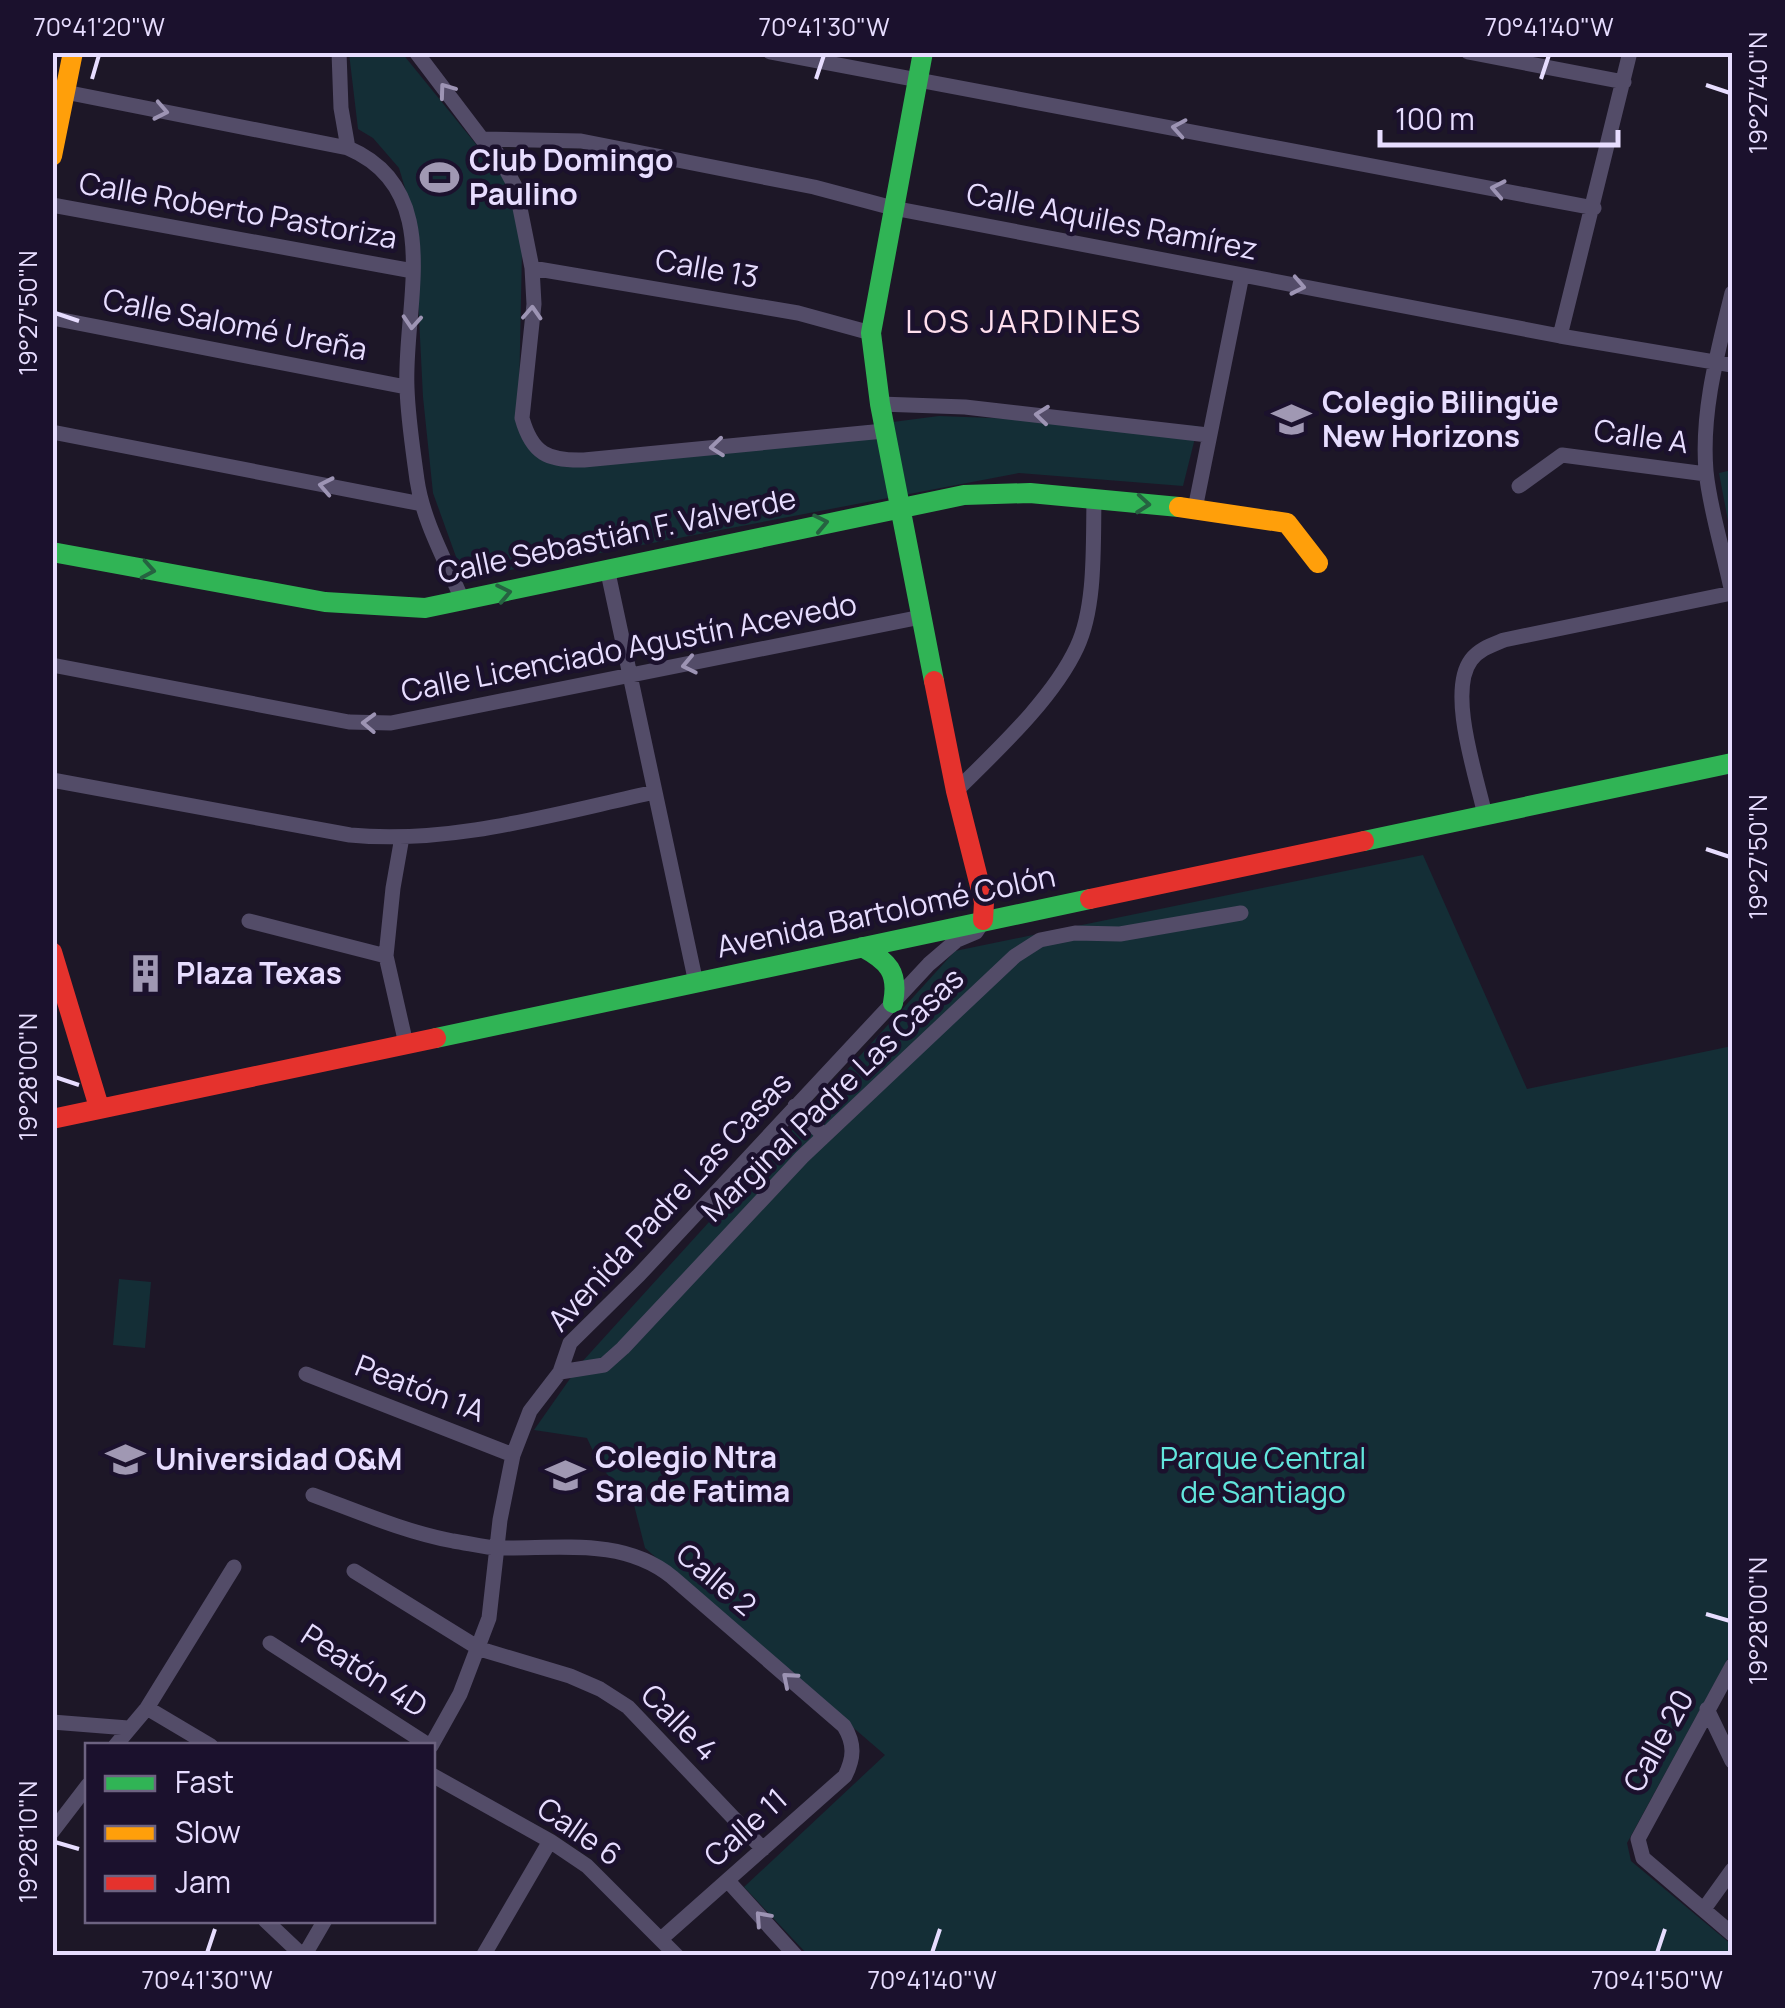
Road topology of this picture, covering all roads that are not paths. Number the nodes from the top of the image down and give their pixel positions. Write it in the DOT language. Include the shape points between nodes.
graph roads {
  1 [pos="72,52"];
  2 [pos="338,52"];
  3 [pos="416,52"];
  4 [pos="770,52"];
  5 [pos="923,52"];
  6 [pos="1468,52"];
  7 [pos="1630,52"];
  8 [pos="918,81"];
  9 [pos="1624,82"];
  10 [pos="65,92"];
  11 [pos="482,139"];
  12 [pos="348,148"];
  13 [pos="52,156"];
  14 [pos="52,204"];
  15 [pos="893,208"];
  16 [pos="1594,208"];
  17 [pos="532,268"];
  18 [pos="413,270"];
  19 [pos="1242,275"];
  20 [pos="1732,294"];
  21 [pos="52,318"];
  22 [pos="871,333"];
  23 [pos="1560,336"];
  24 [pos="1724,363"];
  25 [pos="406,387"];
  26 [pos="880,404"];
  27 [pos="884,431"];
  28 [pos="52,432"];
  29 [pos="1208,435"];
  30 [pos="1706,474"];
  31 [pos="1519,486"];
  32 [pos="1094,500"];
  33 [pos="422,504"];
  34 [pos="899,507"];
  35 [pos="1195,509"];
  36 [pos="52,552"];
  37 [pos="1318,563"];
  38 [pos="607,568"];
  39 [pos="1732,593"];
  40 [pos="464,602"];
  41 [pos="921,617"];
  42 [pos="52,665"];
  43 [pos="630,678"];
  44 [pos="1732,763"];
  45 [pos="52,780"];
  46 [pos="956,791"];
  47 [pos="656,792"];
  48 [pos="1485,815"];
  49 [pos="402,837"];
  50 [pos="1060,905"];
  51 [pos="1241,913"];
  52 [pos="983,920"];
  53 [pos="249,921"];
  54 [pos="1084,933"];
  55 [pos="862,947"];
  56 [pos="52,952"];
  57 [pos="386,956"];
  58 [pos="696,983"];
  59 [pos="893,1002"];
  60 [pos="406,1044"];
  61 [pos="795,1106"];
  62 [pos="99,1107"];
  63 [pos="52,1119"];
  64 [pos="824,1136"];
  65 [pos="560,1372"];
  66 [pos="306,1374"];
  67 [pos="513,1455"];
  68 [pos="312,1495"];
  69 [pos="498,1548"];
  70 [pos="234,1566"];
  71 [pos="354,1570"];
  72 [pos="270,1644"];
  73 [pos="480,1649"];
  74 [pos="1732,1666"];
  75 [pos="147,1708"];
  76 [pos="1707,1709"];
  77 [pos="52,1722"];
  78 [pos="128,1728"];
  79 [pos="118,1743"];
  80 [pos="206,1743"];
  81 [pos="425,1743"];
  82 [pos="432,1743"];
  83 [pos="853,1750"];
  84 [pos="1732,1761"];
  85 [pos="435,1777"];
  86 [pos="85,1789"];
  87 [pos="52,1832"];
  88 [pos="550,1841"];
  89 [pos="762,1849"];
  90 [pos="1732,1870"];
  91 [pos="728,1881"];
  92 [pos="1704,1910"];
  93 [pos="267,1923"];
  94 [pos="323,1923"];
  95 [pos="1732,1934"];
  96 [pos="661,1938"];
  97 [pos="304,1956"];
  98 [pos="483,1956"];
  99 [pos="677,1956"];
  100 [pos="796,1956"];
  1 -- 10 [label="main road"];
  2 -- 12 [label="street"];
  11 -- 3 [label="street, one-way"];
  4 -- 8 [label="street"];
  5 -- 8 [label="main road"];
  6 -- 9 [label="street"];
  7 -- 9 [label="street"];
  8 -- 15 [label="main road"];
  16 -- 8 [label="street, one-way"];
  9 -- 16 [label="street"];
  10 -- 12 [label="street, one-way"];
  10 -- 13 [label="main road"];
  11 -- 15 [label="street, Calle Aquiles Ramírez" via="581,141"];
  11 -- 17 [label="street" via="498,153 516,188"];
  12 -- 18 [label="street" via="382,167 398,187"];
  14 -- 18 [label="street, Calle Roberto Pastoriza"];
  15 -- 19 [label="street, Calle Aquiles Ramírez"];
  15 -- 22 [label="main road"];
  16 -- 23 [label="street"];
  17 -- 22 [label="street, Calle 13" via="798,313"];
  27 -- 17 [label="street, one-way" via="584,460 544,455 522,418"];
  18 -- 25 [label="street, one-way"];
  19 -- 23 [label="street, Calle Aquiles Ramírez, one-way"];
  19 -- 29 [label="street"];
  20 -- 24 [label="street"];
  21 -- 25 [label="street, Calle Salomé Ureña"];
  22 -- 26 [label="main road"];
  23 -- 24 [label="street, Calle Aquiles Ramírez"];
  24 -- 30 [label="street" via="1706,420"];
  25 -- 33 [label="street"];
  26 -- 27 [label="main road"];
  29 -- 26 [label="street, one-way" via="966,407"];
  27 -- 34 [label="main road"];
  33 -- 28 [label="street, one-way"];
  29 -- 35 [label="street"];
  30 -- 31 [label="street, Calle A" via="1562,454"];
  30 -- 39 [label="street"];
  32 -- 34 [label="main road, Calle Sebastián F. Valverde" via="964,495"];
  32 -- 35 [label="main road, Calle Sebastián F. Valverde, one-way"];
  32 -- 46 [label="street" via="1092,569 1077,646 1047,692"];
  33 -- 40 [label="street"];
  38 -- 34 [label="main road, Calle Sebastián F. Valverde, one-way"];
  34 -- 41 [label="main road"];
  35 -- 37 [label="main road, Calle Sebastián F. Valverde" via="1287,523"];
  36 -- 40 [label="main road, Calle Sebastián F. Valverde, one-way" via="324,602 386,608"];
  40 -- 38 [label="main road, Calle Sebastián F. Valverde, one-way"];
  38 -- 43 [label="street"];
  39 -- 48 [label="street" via="1504,640 1472,657 1461,700"];
  41 -- 43 [label="street, Calle Licenciado Agustín Acevedo, one-way"];
  41 -- 46 [label="main road"];
  43 -- 42 [label="street, Calle Licenciado Agustín Acevedo, one-way" via="370,724"];
  43 -- 47 [label="street"];
  44 -- 48 [label="main road, Avenida Bartolomé Colón"];
  45 -- 49 [label="street" via="350,835"];
  46 -- 52 [label="main road"];
  47 -- 49 [label="street" via="499,825"];
  47 -- 58 [label="street"];
  48 -- 50 [label="main road, Avenida Bartolomé Colón"];
  49 -- 57 [label="street"];
  50 -- 52 [label="main road, Avenida Bartolomé Colón"];
  50 -- 54 [label="street"];
  51 -- 54 [label="street, Marginal Padre Las Casas" via="1120,934"];
  52 -- 55 [label="main road, Avenida Bartolomé Colón"];
  52 -- 59 [label="street, Avenida Padre Las Casas"];
  53 -- 57 [label="street"];
  54 -- 64 [label="street, Marginal Padre Las Casas" via="1040,940 1015,956"];
  55 -- 58 [label="main road, Avenida Bartolomé Colón"];
  55 -- 59 [label="main road" via="890,964 896,976"];
  56 -- 62 [label="main road"];
  57 -- 60 [label="street"];
  58 -- 60 [label="main road, Avenida Bartolomé Colón"];
  59 -- 61 [label="street, Avenida Padre Las Casas"];
  60 -- 62 [label="main road, Avenida Bartolomé Colón"];
  61 -- 64 [label="street"];
  61 -- 65 [label="street, Avenida Padre Las Casas" via="570,1343"];
  62 -- 63 [label="main road, Avenida Bartolomé Colón"];
  64 -- 65 [label="street, Marginal Padre Las Casas" via="604,1365"];
  65 -- 67 [label="street, Avenida Padre Las Casas" via="530,1411"];
  66 -- 67 [label="street, Peatón 1A"];
  67 -- 69 [label="street, Avenida Padre Las Casas"];
  68 -- 69 [label="street, Calle 2" via="412,1531"];
  69 -- 73 [label="street, Avenida Padre Las Casas"];
  83 -- 69 [label="street, Calle 2, one-way" via="844,1726 642,1557"];
  70 -- 75 [label="street"];
  71 -- 73 [label="street, Calle 4"];
  72 -- 81 [label="street, Peatón 4D"];
  73 -- 82 [label="street, Avenida Padre Las Casas"];
  73 -- 89 [label="street, Calle 4" via="570,1676 628,1707"];
  74 -- 76 [label="street, Calle 20"];
  75 -- 78 [label="street"];
  75 -- 80 [label="street"];
  76 -- 84 [label="street"];
  76 -- 92 [label="street, Calle 20" via="1638,1844 1644,1858"];
  77 -- 78 [label="street"];
  78 -- 79 [label="street"];
  83 -- 89 [label="street, Calle 11" via="845,1776"];
  85 -- 88 [label="street, Calle 6"];
  86 -- 87 [label="street"];
  88 -- 96 [label="street, Calle 6" via="614,1889"];
  88 -- 98 [label="street"];
  89 -- 91 [label="street, Calle 11"];
  90 -- 92 [label="street"];
  91 -- 96 [label="street, Calle 11"];
  100 -- 91 [label="street, one-way"];
  92 -- 95 [label="street"];
  93 -- 97 [label="street"];
  94 -- 97 [label="street"];
  96 -- 99 [label="street, Calle 6"];
}
